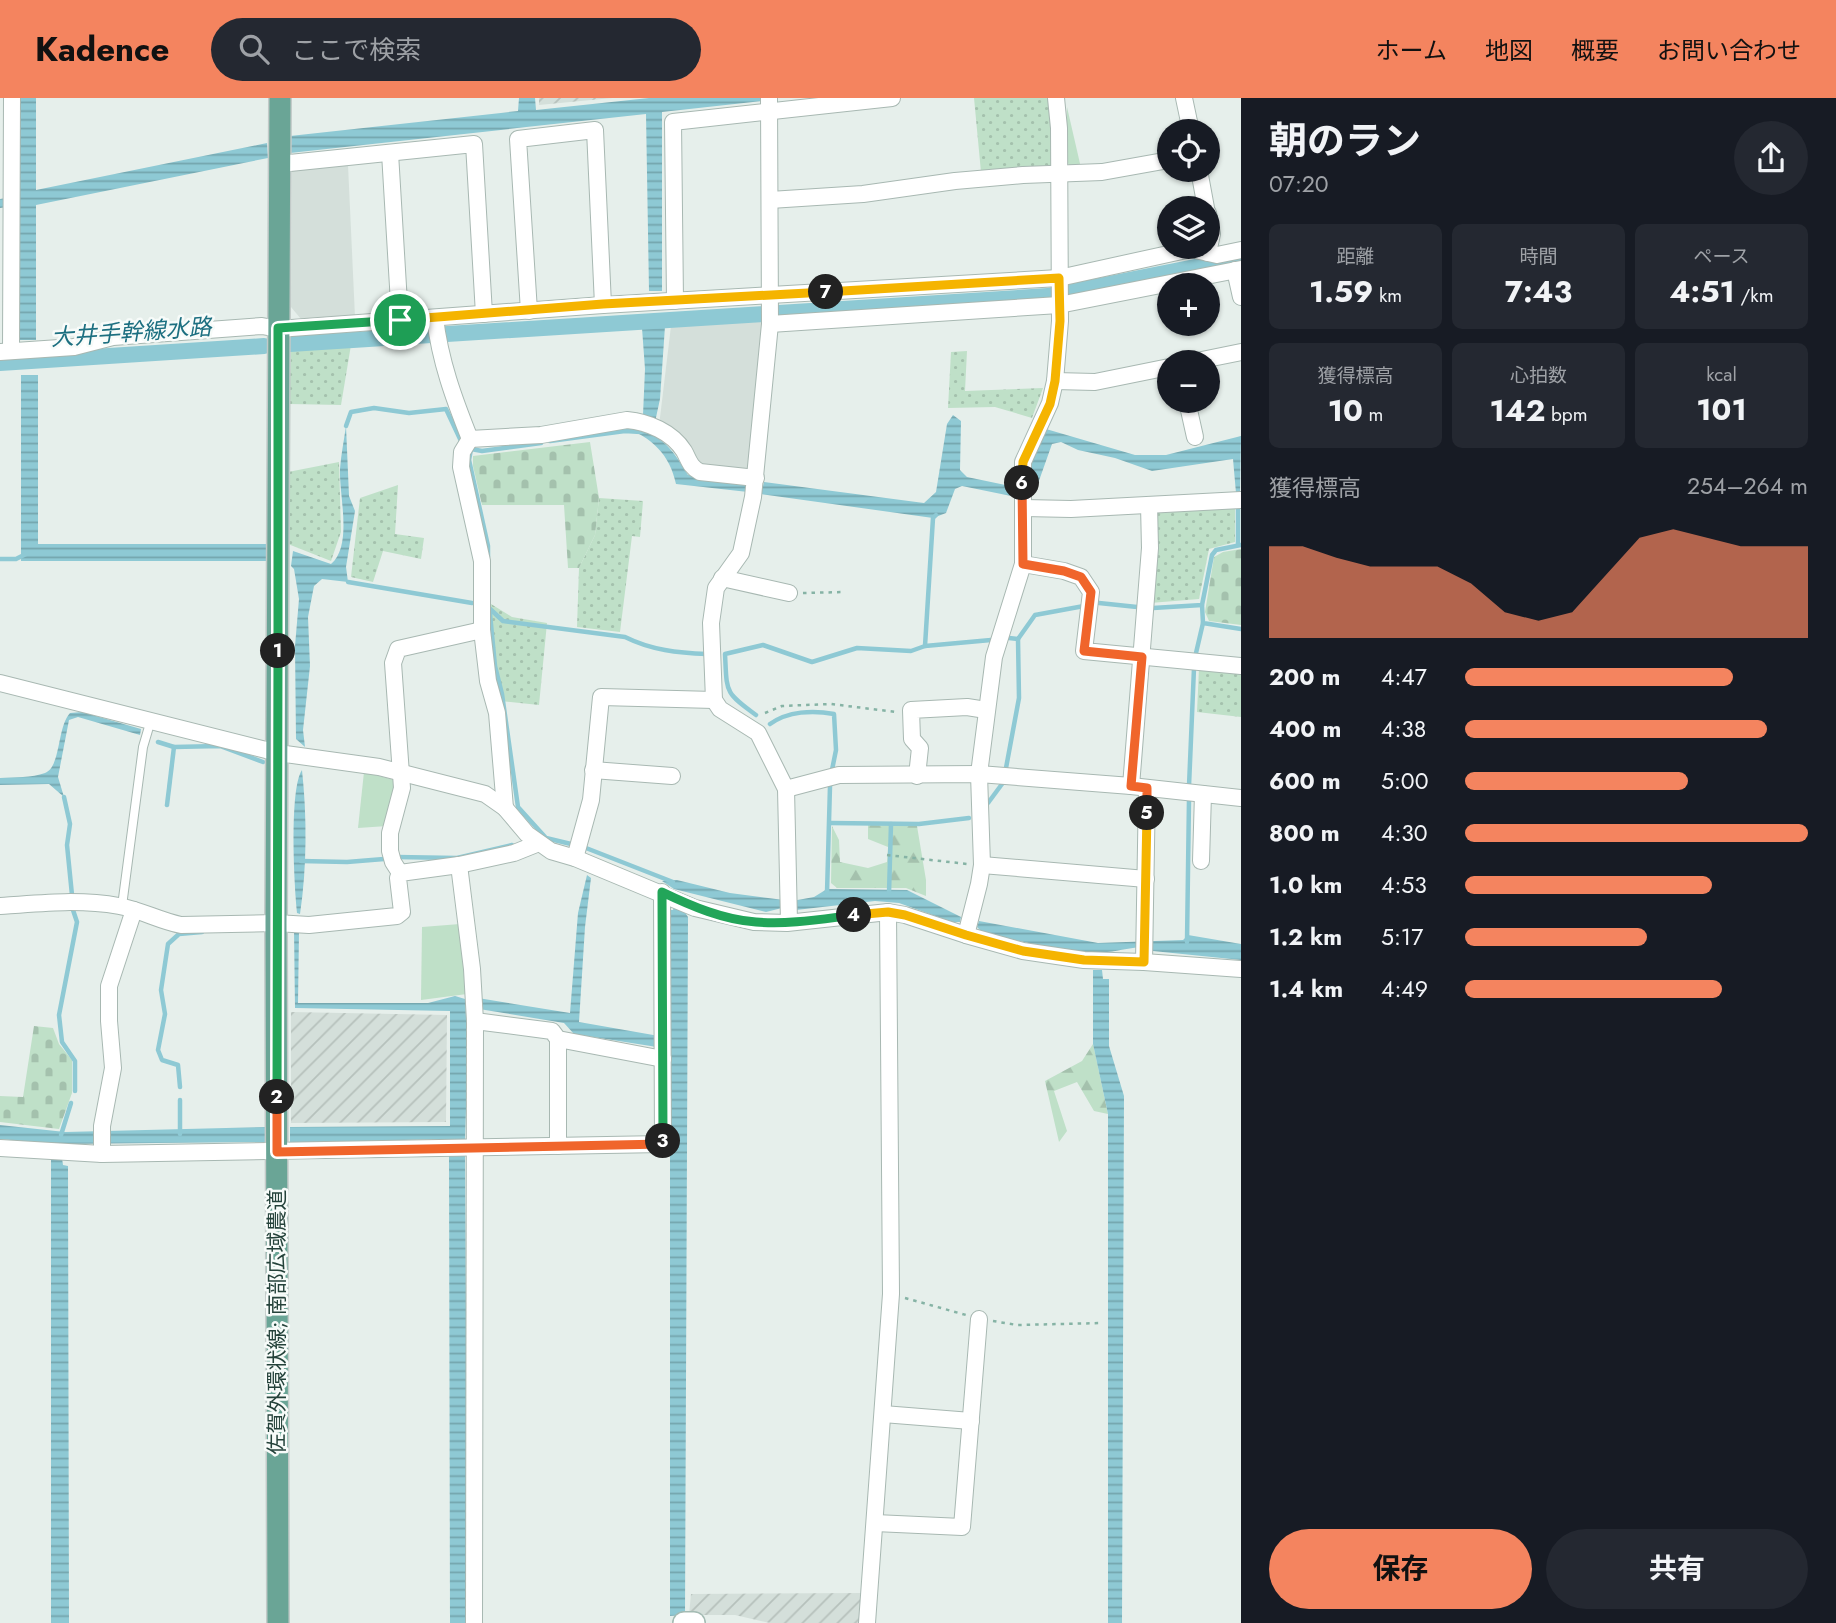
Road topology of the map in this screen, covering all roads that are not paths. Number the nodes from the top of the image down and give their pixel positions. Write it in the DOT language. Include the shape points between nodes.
graph roads {
  1 [pos="12,98"];
  2 [pos="280,98"];
  3 [pos="892,98"];
  4 [pos="1056,98"];
  5 [pos="1184,98"];
  6 [pos="769,105"];
  7 [pos="1188,119"];
  8 [pos="390,153"];
  9 [pos="1157,162"];
  10 [pos="280,164"];
  11 [pos="1059,174"];
  12 [pos="770,200"];
  13 [pos="1241,250"];
  14 [pos="1220,254"];
  15 [pos="1157,258"];
  16 [pos="1238,269"];
  17 [pos="1059,283"];
  18 [pos="1241,297"];
  19 [pos="675,301"];
  20 [pos="770,301"];
  21 [pos="603,304"];
  22 [pos="1059,305"];
  23 [pos="529,311"];
  24 [pos="484,314"];
  25 [pos="400,320"];
  26 [pos="770,324"];
  27 [pos="278,328"];
  28 [pos="437,330"];
  29 [pos="6,351"];
  30 [pos="1241,352"];
  31 [pos="1220,356"];
  32 [pos="1157,369"];
  33 [pos="1055,381"];
  34 [pos="1190,413"];
  35 [pos="1195,438"];
  36 [pos="470,439"];
  37 [pos="756,478"];
  38 [pos="1241,500"];
  39 [pos="1149,505"];
  40 [pos="1024,508"];
  41 [pos="1023,564"];
  42 [pos="722,578"];
  43 [pos="789,593"];
  44 [pos="482,630"];
  45 [pos="1142,657"];
  46 [pos="1241,666"];
  47 [pos="0,683"];
  48 [pos="714,700"];
  49 [pos="986,710"];
  50 [pos="151,720"];
  51 [pos="278,753"];
  52 [pos="593,770"];
  53 [pos="401,773"];
  54 [pos="979,775"];
  55 [pos="672,776"];
  56 [pos="917,776"];
  57 [pos="1139,787"];
  58 [pos="786,789"];
  59 [pos="1203,794"];
  60 [pos="1241,798"];
  61 [pos="505,808"];
  62 [pos="539,843"];
  63 [pos="575,858"];
  64 [pos="1201,861"];
  65 [pos="459,865"];
  66 [pos="982,865"];
  67 [pos="400,873"];
  68 [pos="1146,879"];
  69 [pos="662,892"];
  70 [pos="0,906"];
  71 [pos="128,908"];
  72 [pos="789,911"];
  73 [pos="888,912"];
  74 [pos="276,923"];
  75 [pos="966,935"];
  76 [pos="1144,950"];
  77 [pos="1241,969"];
  78 [pos="475,1021"];
  79 [pos="558,1039"];
  80 [pos="663,1059"];
  81 [pos="558,1146"];
  82 [pos="476,1147"];
  83 [pos="0,1148"];
  84 [pos="277,1152"];
  85 [pos="102,1154"];
  86 [pos="979,1319"];
  87 [pos="883,1414"];
  88 [pos="971,1421"];
  89 [pos="874,1523"];
  90 [pos="278,1623"];
  91 [pos="474,1623"];
  92 [pos="684,1623"];
  93 [pos="694,1623"];
  94 [pos="867,1623"];
  1 -- 29 [label="street"];
  2 -- 10 [label="main road, 佐賀外環状線; 南部広域農道"];
  3 -- 6 [label="street"];
  4 -- 11 [label="street"];
  5 -- 7 [label="street"];
  6 -- 12 [label="street"];
  6 -- 19 [label="street" via="673,122"];
  8 -- 10 [label="street"];
  8 -- 24 [label="street" via="474,144"];
  8 -- 25 [label="street"];
  9 -- 11 [label="street"];
  10 -- 27 [label="main road, 佐賀外環状線; 南部広域農道"];
  11 -- 12 [label="street"];
  11 -- 17 [label="street"];
  12 -- 20 [label="street"];
  13 -- 14 [label="street"];
  15 -- 17 [label="street"];
  16 -- 18 [label="street"];
  16 -- 22 [label="street"];
  17 -- 20 [label="street"];
  17 -- 22 [label="street"];
  19 -- 20 [label="street"];
  19 -- 21 [label="street"];
  20 -- 26 [label="street"];
  21 -- 23 [label="street"];
  21 -- 23 [label="street" via="595,130 518,139"];
  22 -- 26 [label="street"];
  22 -- 33 [label="street"];
  23 -- 24 [label="street"];
  24 -- 28 [label="street"];
  25 -- 27 [label="street"];
  25 -- 28 [label="street"];
  26 -- 37 [label="street"];
  27 -- 29 [label="street" via="113,337 74,347"];
  27 -- 51 [label="main road, 佐賀外環状線; 南部広域農道"];
  28 -- 36 [label="street" via="449,389"];
  30 -- 31 [label="street"];
  32 -- 33 [label="street" via="1095,382"];
  33 -- 40 [label="street" via="1050,404 1023,462"];
  34 -- 35 [label="street"];
  36 -- 37 [label="street" via="541,435 637,421 666,432 683,449 692,468 700,472"];
  36 -- 44 [label="street" via="461,467 482,561"];
  37 -- 42 [label="street" via="741,552"];
  38 -- 39 [label="street"];
  39 -- 40 [label="street"];
  39 -- 45 [label="street"];
  40 -- 41 [label="street"];
  41 -- 45 [label="street" via="1081,577 1091,592 1084,651"];
  41 -- 49 [label="street" via="994,657"];
  42 -- 43 [label="street"];
  42 -- 48 [label="street" via="711,623"];
  44 -- 53 [label="street" via="398,649 393,663"];
  44 -- 61 [label="street" via="497,713"];
  45 -- 46 [label="street"];
  45 -- 57 [label="street"];
  47 -- 50 [label="street"];
  48 -- 52 [label="street" via="601,697"];
  48 -- 58 [label="street" via="720,709 758,733"];
  49 -- 54 [label="street"];
  49 -- 56 [label="street" via="911,710 912,739 920,748"];
  50 -- 51 [label="street"];
  50 -- 71 [label="lane" via="143,747"];
  51 -- 53 [label="street"];
  51 -- 74 [label="main road, 佐賀外環状線; 南部広域農道"];
  52 -- 55 [label="street"];
  52 -- 63 [label="street" via="591,800"];
  53 -- 61 [label="street" via="485,794"];
  53 -- 67 [label="street" via="402,788 390,833 393,862"];
  54 -- 56 [label="street"];
  54 -- 57 [label="street"];
  54 -- 66 [label="street"];
  56 -- 58 [label="street" via="839,775"];
  57 -- 59 [label="street"];
  57 -- 68 [label="street"];
  58 -- 72 [label="street"];
  59 -- 60 [label="street"];
  59 -- 64 [label="street"];
  61 -- 62 [label="street"];
  62 -- 63 [label="street"];
  62 -- 65 [label="street"];
  63 -- 69 [label="street"];
  65 -- 67 [label="street"];
  65 -- 78 [label="street"];
  66 -- 68 [label="street"];
  66 -- 75 [label="street"];
  67 -- 74 [label="street" via="402,912 397,916 309,925"];
  68 -- 76 [label="street"];
  69 -- 72 [label="street" via="695,908 754,922"];
  69 -- 80 [label="street"];
  70 -- 71 [label="street" via="65,901"];
  71 -- 74 [label="street" via="181,925"];
  71 -- 85 [label="street" via="109,986 113,1068 102,1126"];
  72 -- 73 [label="street"];
  73 -- 75 [label="street"];
  73 -- 87 [label="street" via="891,1294"];
  74 -- 84 [label="main road, 佐賀外環状線; 南部広域農道"];
  75 -- 76 [label="street" via="1023,951 1072,958"];
  76 -- 77 [label="street"];
  78 -- 79 [label="street" via="552,1031"];
  78 -- 82 [label="street"];
  79 -- 80 [label="street"];
  79 -- 81 [label="street"];
  80 -- 81 [label="street" via="663,1144"];
  81 -- 82 [label="street"];
  82 -- 84 [label="street"];
  82 -- 91 [label="street"];
  83 -- 85 [label="street"];
  84 -- 85 [label="street"];
  84 -- 90 [label="main road, 佐賀外環状線; 南部広域農道"];
  86 -- 88 [label="street"];
  87 -- 88 [label="street"];
  87 -- 89 [label="street"];
  88 -- 89 [label="street" via="962,1527"];
  89 -- 94 [label="street"];
  92 -- 93 [label="street"];
}
